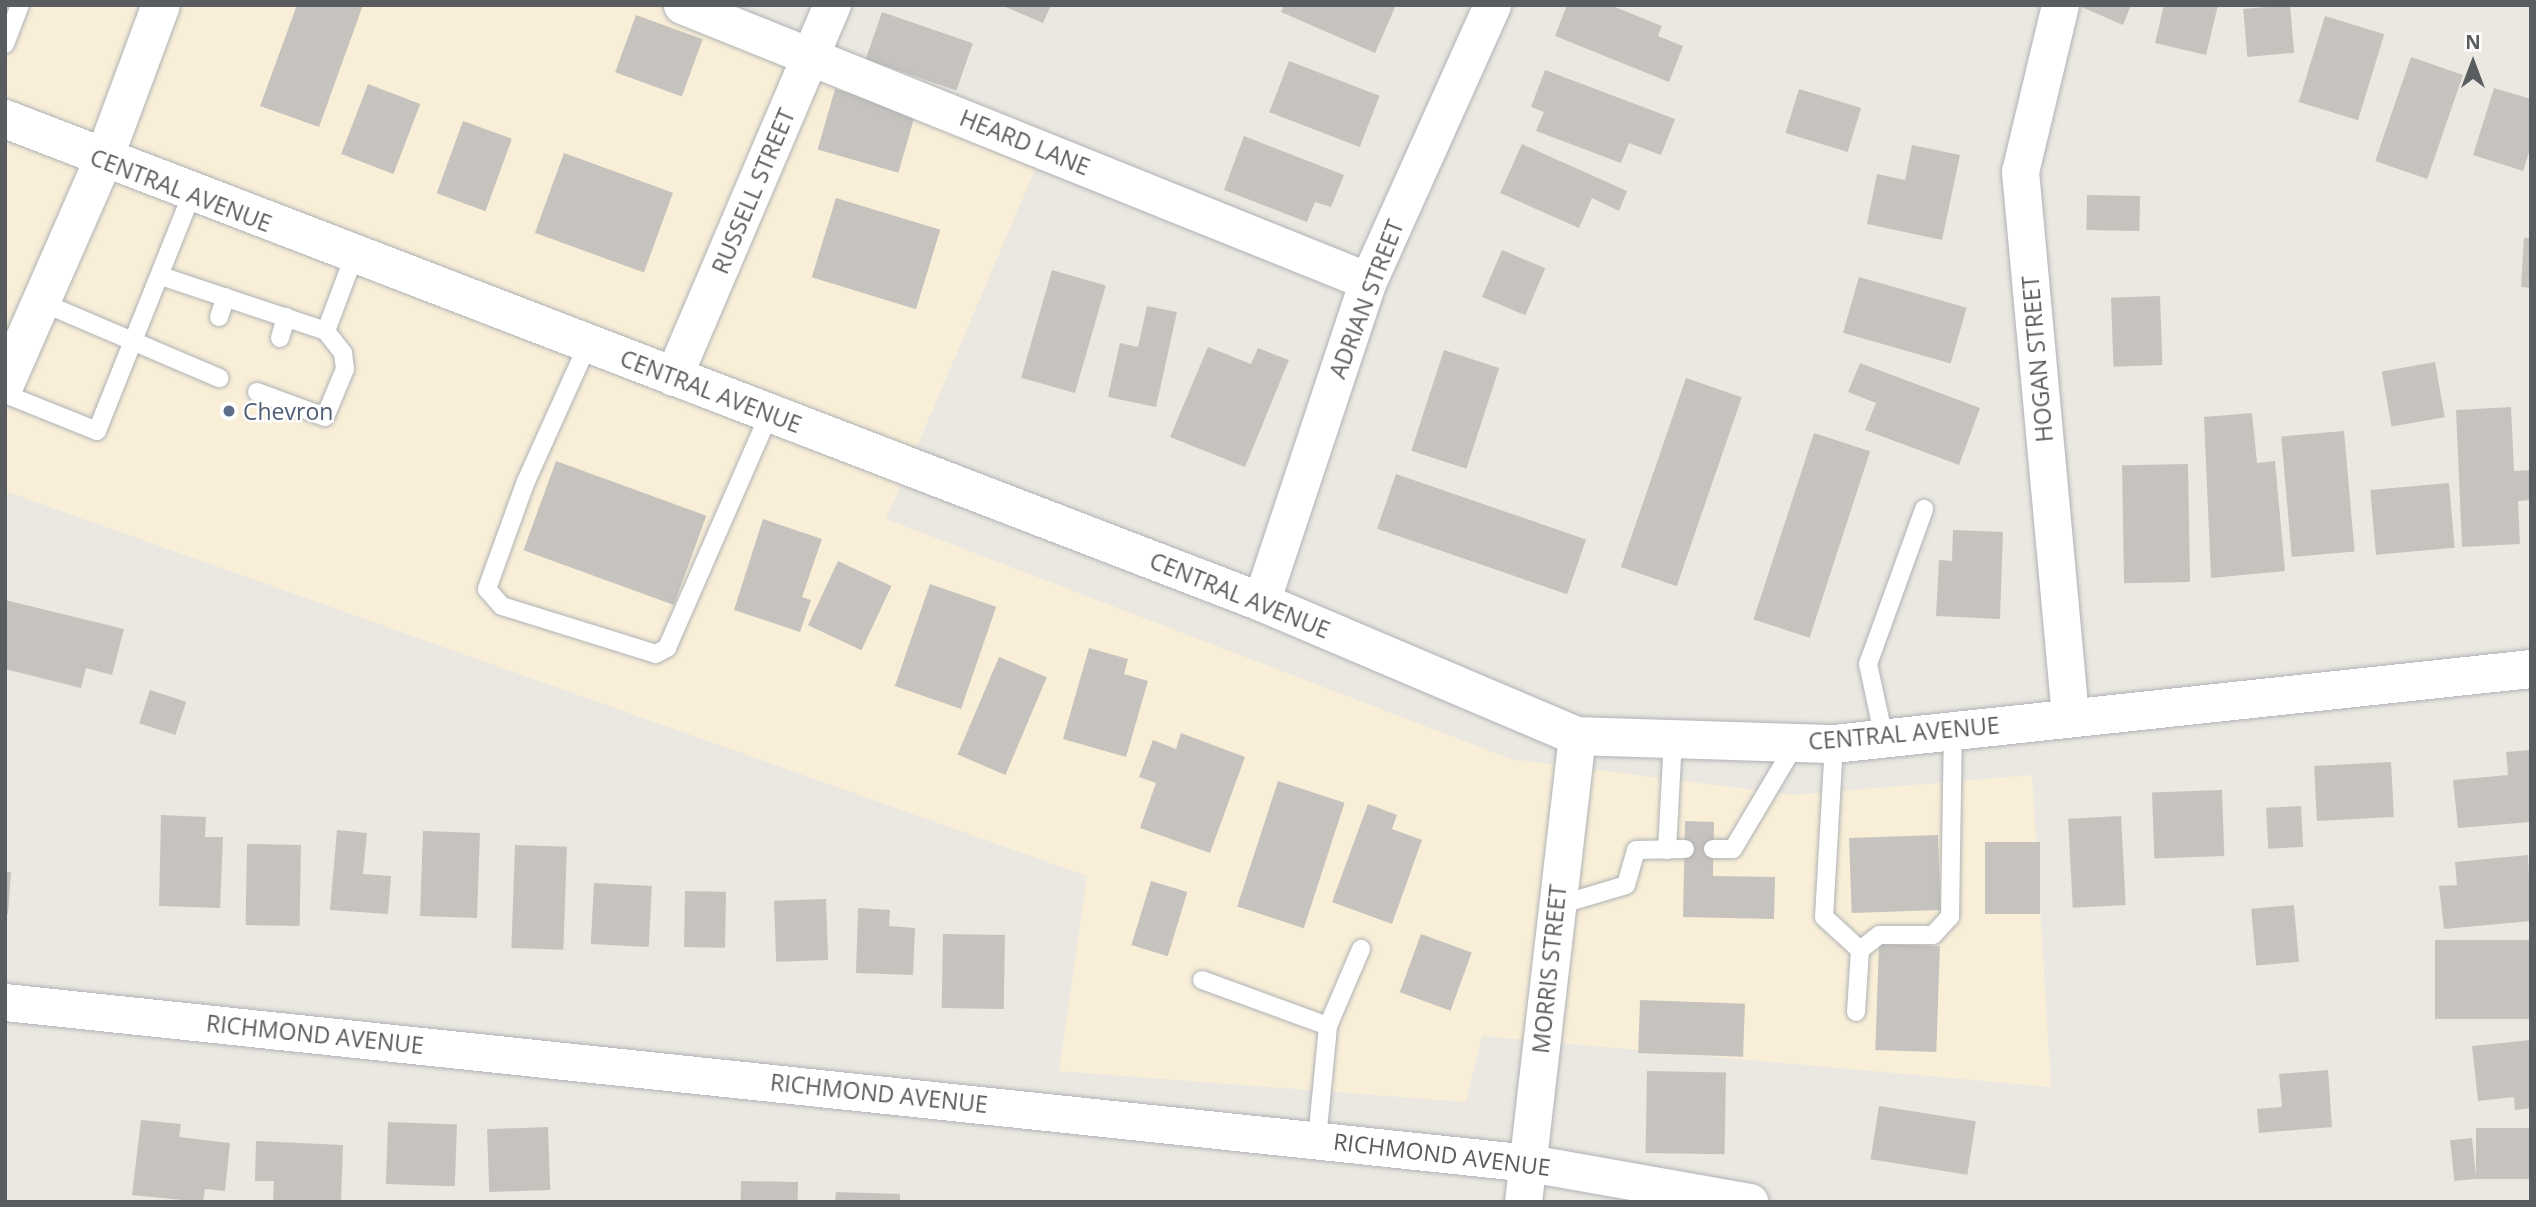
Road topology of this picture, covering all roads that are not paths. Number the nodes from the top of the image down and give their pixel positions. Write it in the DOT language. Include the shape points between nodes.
graph roads {
  1 [pos="20,5"];
  2 [pos="161,5"];
  3 [pos="682,5"];
  4 [pos="832,5"];
  5 [pos="1492,5"];
  6 [pos="2060,5"];
  7 [pos="7,35"];
  8 [pos="811,55"];
  9 [pos="5,119"];
  10 [pos="103,161"];
  11 [pos="192,194"];
  12 [pos="354,256"];
  13 [pos="161,275"];
  14 [pos="1368,281"];
  15 [pos="226,297"];
  16 [pos="41,302"];
  17 [pos="219,317"];
  18 [pos="286,317"];
  19 [pos="326,331"];
  20 [pos="279,338"];
  21 [pos="135,343"];
  22 [pos="588,344"];
  23 [pos="673,377"];
  24 [pos="219,378"];
  25 [pos="5,384"];
  26 [pos="261,390"];
  27 [pos="5,394"];
  28 [pos="769,414"];
  29 [pos="1924,509"];
  30 [pos="1261,602"];
  31 [pos="2531,668"];
  32 [pos="2070,716"];
  33 [pos="1953,730"];
  34 [pos="1577,736"];
  35 [pos="1884,738"];
  36 [pos="1673,739"];
  37 [pos="1796,743"];
  38 [pos="1834,744"];
  39 [pos="1713,849"];
  40 [pos="1556,906"];
  41 [pos="1361,949"];
  42 [pos="1860,950"];
  43 [pos="1202,980"];
  44 [pos="5,1002"];
  45 [pos="1856,1012"];
  46 [pos="1328,1026"];
  47 [pos="1317,1139"];
  48 [pos="1529,1163"];
  49 [pos="1523,1202"];
  50 [pos="1750,1202"];
  1 -- 7 [label="lane"];
  2 -- 10 [label="main road"];
  3 -- 8 [label="street, HEARD LANE"];
  4 -- 8 [label="street, RUSSELL STREET"];
  5 -- 14 [label="street, ADRIAN STREET"];
  6 -- 32 [label="street, HOGAN STREET" via="2020,171"];
  8 -- 14 [label="street, HEARD LANE"];
  8 -- 23 [label="street, RUSSELL STREET"];
  9 -- 10 [label="main road, CENTRAL AVENUE"];
  10 -- 11 [label="main road, CENTRAL AVENUE"];
  10 -- 16 [label="main road"];
  11 -- 12 [label="main road, CENTRAL AVENUE"];
  11 -- 13 [label="lane"];
  12 -- 19 [label="lane"];
  12 -- 22 [label="main road, CENTRAL AVENUE"];
  13 -- 15 [label="lane"];
  13 -- 21 [label="lane"];
  14 -- 30 [label="street, ADRIAN STREET"];
  15 -- 17 [label="lane"];
  15 -- 18 [label="lane"];
  16 -- 21 [label="lane"];
  16 -- 25 [label="main road"];
  18 -- 19 [label="lane"];
  18 -- 20 [label="lane"];
  19 -- 26 [label="lane" via="343,353 345,369 325,417"];
  21 -- 24 [label="lane" via="201,364"];
  21 -- 27 [label="lane" via="97,431"];
  22 -- 23 [label="main road, CENTRAL AVENUE"];
  22 -- 28 [label="lane" via="526,481 487,589 502,606 656,654 667,648"];
  23 -- 28 [label="main road, CENTRAL AVENUE"];
  28 -- 30 [label="main road, CENTRAL AVENUE"];
  29 -- 35 [label="lane" via="1868,664"];
  30 -- 34 [label="main road, CENTRAL AVENUE"];
  31 -- 32 [label="main road, CENTRAL AVENUE"];
  32 -- 33 [label="main road, CENTRAL AVENUE"];
  33 -- 35 [label="main road, CENTRAL AVENUE"];
  33 -- 42 [label="lane" via="1950,917 1933,935 1879,935"];
  34 -- 36 [label="main road, CENTRAL AVENUE"];
  34 -- 40 [label="street, MORRIS STREET"];
  35 -- 38 [label="main road, CENTRAL AVENUE"];
  36 -- 37 [label="main road, CENTRAL AVENUE"];
  36 -- 40 [label="lane" via="1676,850 1636,850 1626,885"];
  37 -- 38 [label="main road, CENTRAL AVENUE"];
  37 -- 39 [label="lane" via="1732,849"];
  38 -- 42 [label="lane" via="1824,917"];
  40 -- 48 [label="street, MORRIS STREET"];
  41 -- 46 [label="lane"];
  42 -- 45 [label="lane"];
  43 -- 46 [label="lane"];
  44 -- 47 [label="street, RICHMOND AVENUE"];
  46 -- 47 [label="lane"];
  47 -- 48 [label="street, RICHMOND AVENUE"];
  48 -- 49 [label="street, MORRIS STREET"];
  48 -- 50 [label="street, RICHMOND AVENUE"];
}
